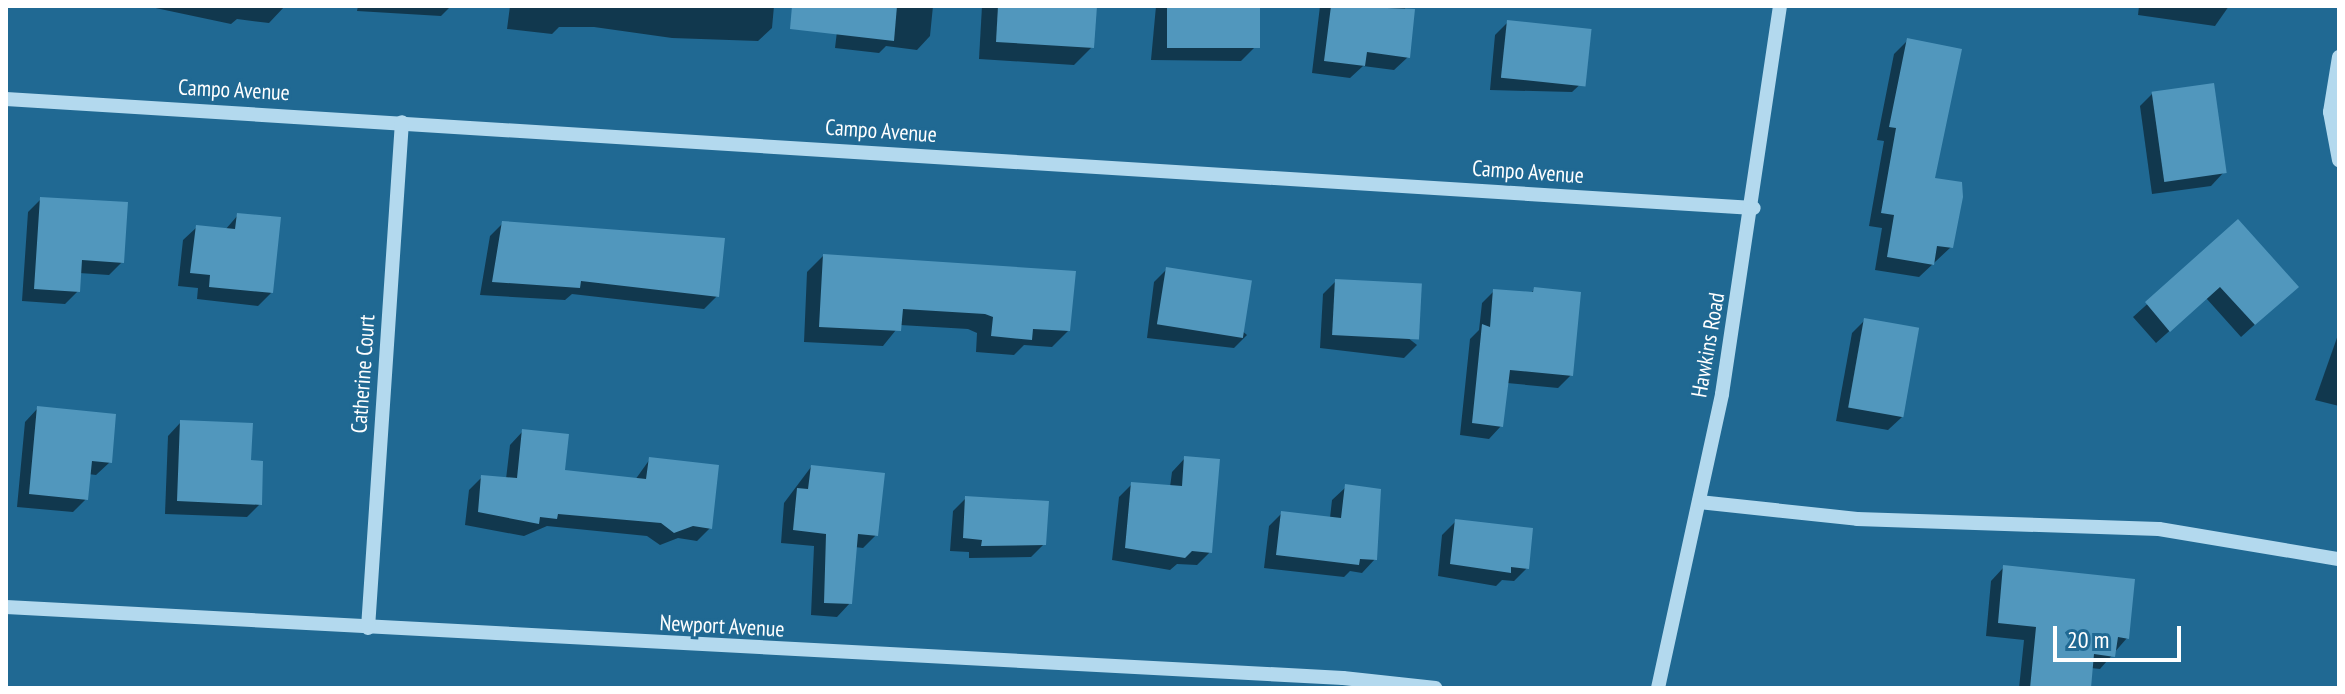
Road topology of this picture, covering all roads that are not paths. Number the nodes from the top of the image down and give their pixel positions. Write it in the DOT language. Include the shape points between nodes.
graph roads {
  1 [pos="1780,6"];
  2 [pos="2339,57"];
  3 [pos="6,99"];
  4 [pos="402,122"];
  5 [pos="2339,160"];
  6 [pos="1754,208"];
  7 [pos="1699,502"];
  8 [pos="2339,559"];
  9 [pos="6,607"];
  10 [pos="368,628"];
  11 [pos="1435,688"];
  12 [pos="1658,688"];
  1 -- 6 [label="street, Hawkins Road"];
  2 -- 5 [label="street" via="2330,112"];
  3 -- 4 [label="street, Campo Avenue"];
  4 -- 6 [label="street, Campo Avenue"];
  4 -- 10 [label="street, Catherine Court"];
  6 -- 7 [label="street, Hawkins Road"];
  7 -- 8 [label="street" via="1857,519 2159,529"];
  7 -- 12 [label="street, Hawkins Road"];
  9 -- 10 [label="street, Newport Avenue"];
  10 -- 11 [label="street, Newport Avenue" via="1343,678"];
}
